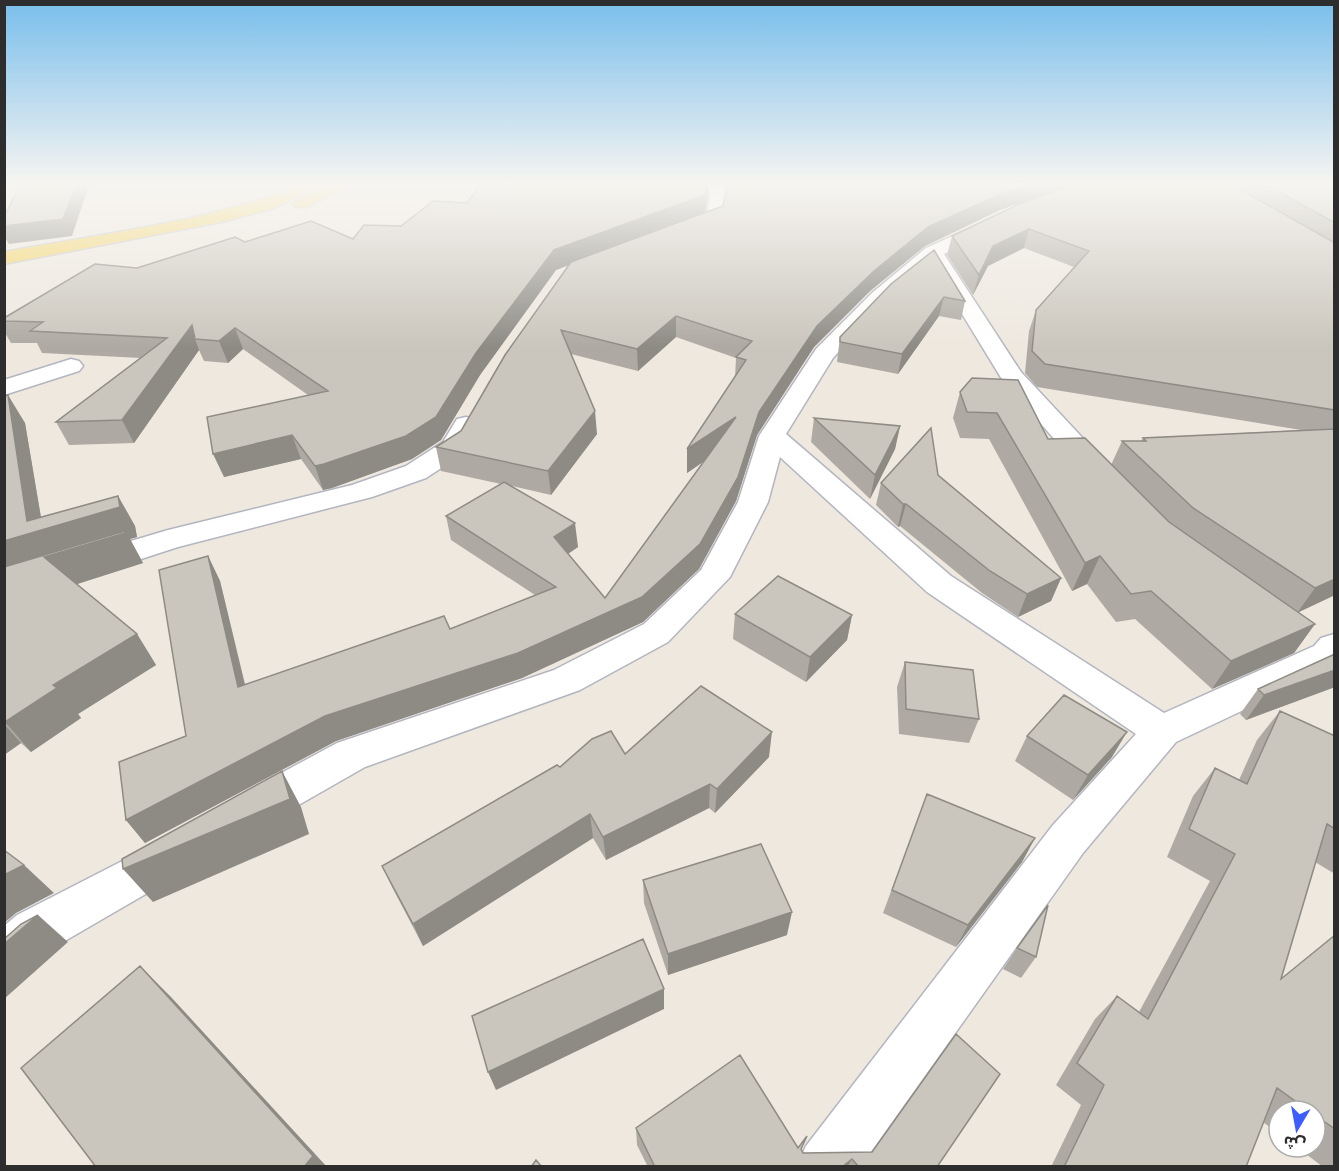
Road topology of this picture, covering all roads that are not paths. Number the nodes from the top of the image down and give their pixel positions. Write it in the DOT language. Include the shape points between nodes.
graph roads {
  1 [pos="114,238"];
  2 [pos="664,238"];
  3 [pos="964,238"];
  4 [pos="661,239"];
  5 [pos="933,252"];
  6 [pos="4,258"];
  7 [pos="71,366"];
  8 [pos="4,388"];
  9 [pos="477,406"];
  10 [pos="772,436"];
  11 [pos="1117,490"];
  12 [pos="77,569"];
  13 [pos="1320,645"];
  14 [pos="1162,731"];
  15 [pos="4,959"];
  16 [pos="826,1167"];
  1 -- 6 [label="main road"];
  2 -- 4 [label="street"];
  3 -- 5 [label="street"];
  5 -- 10 [label="street" via="879,297 825,354"];
  5 -- 11 [label="street" via="1012,376"];
  7 -- 8 [label="street"];
  9 -- 12 [label="street" via="454,447 416,472 362,491 168,540"];
  10 -- 14 [label="street" via="939,584"];
  10 -- 15 [label="street" via="753,502 714,577 656,633 567,680 351,755 34,932"];
  13 -- 14 [label="street"];
  14 -- 16 [label="street" via="1068,838"];
}
